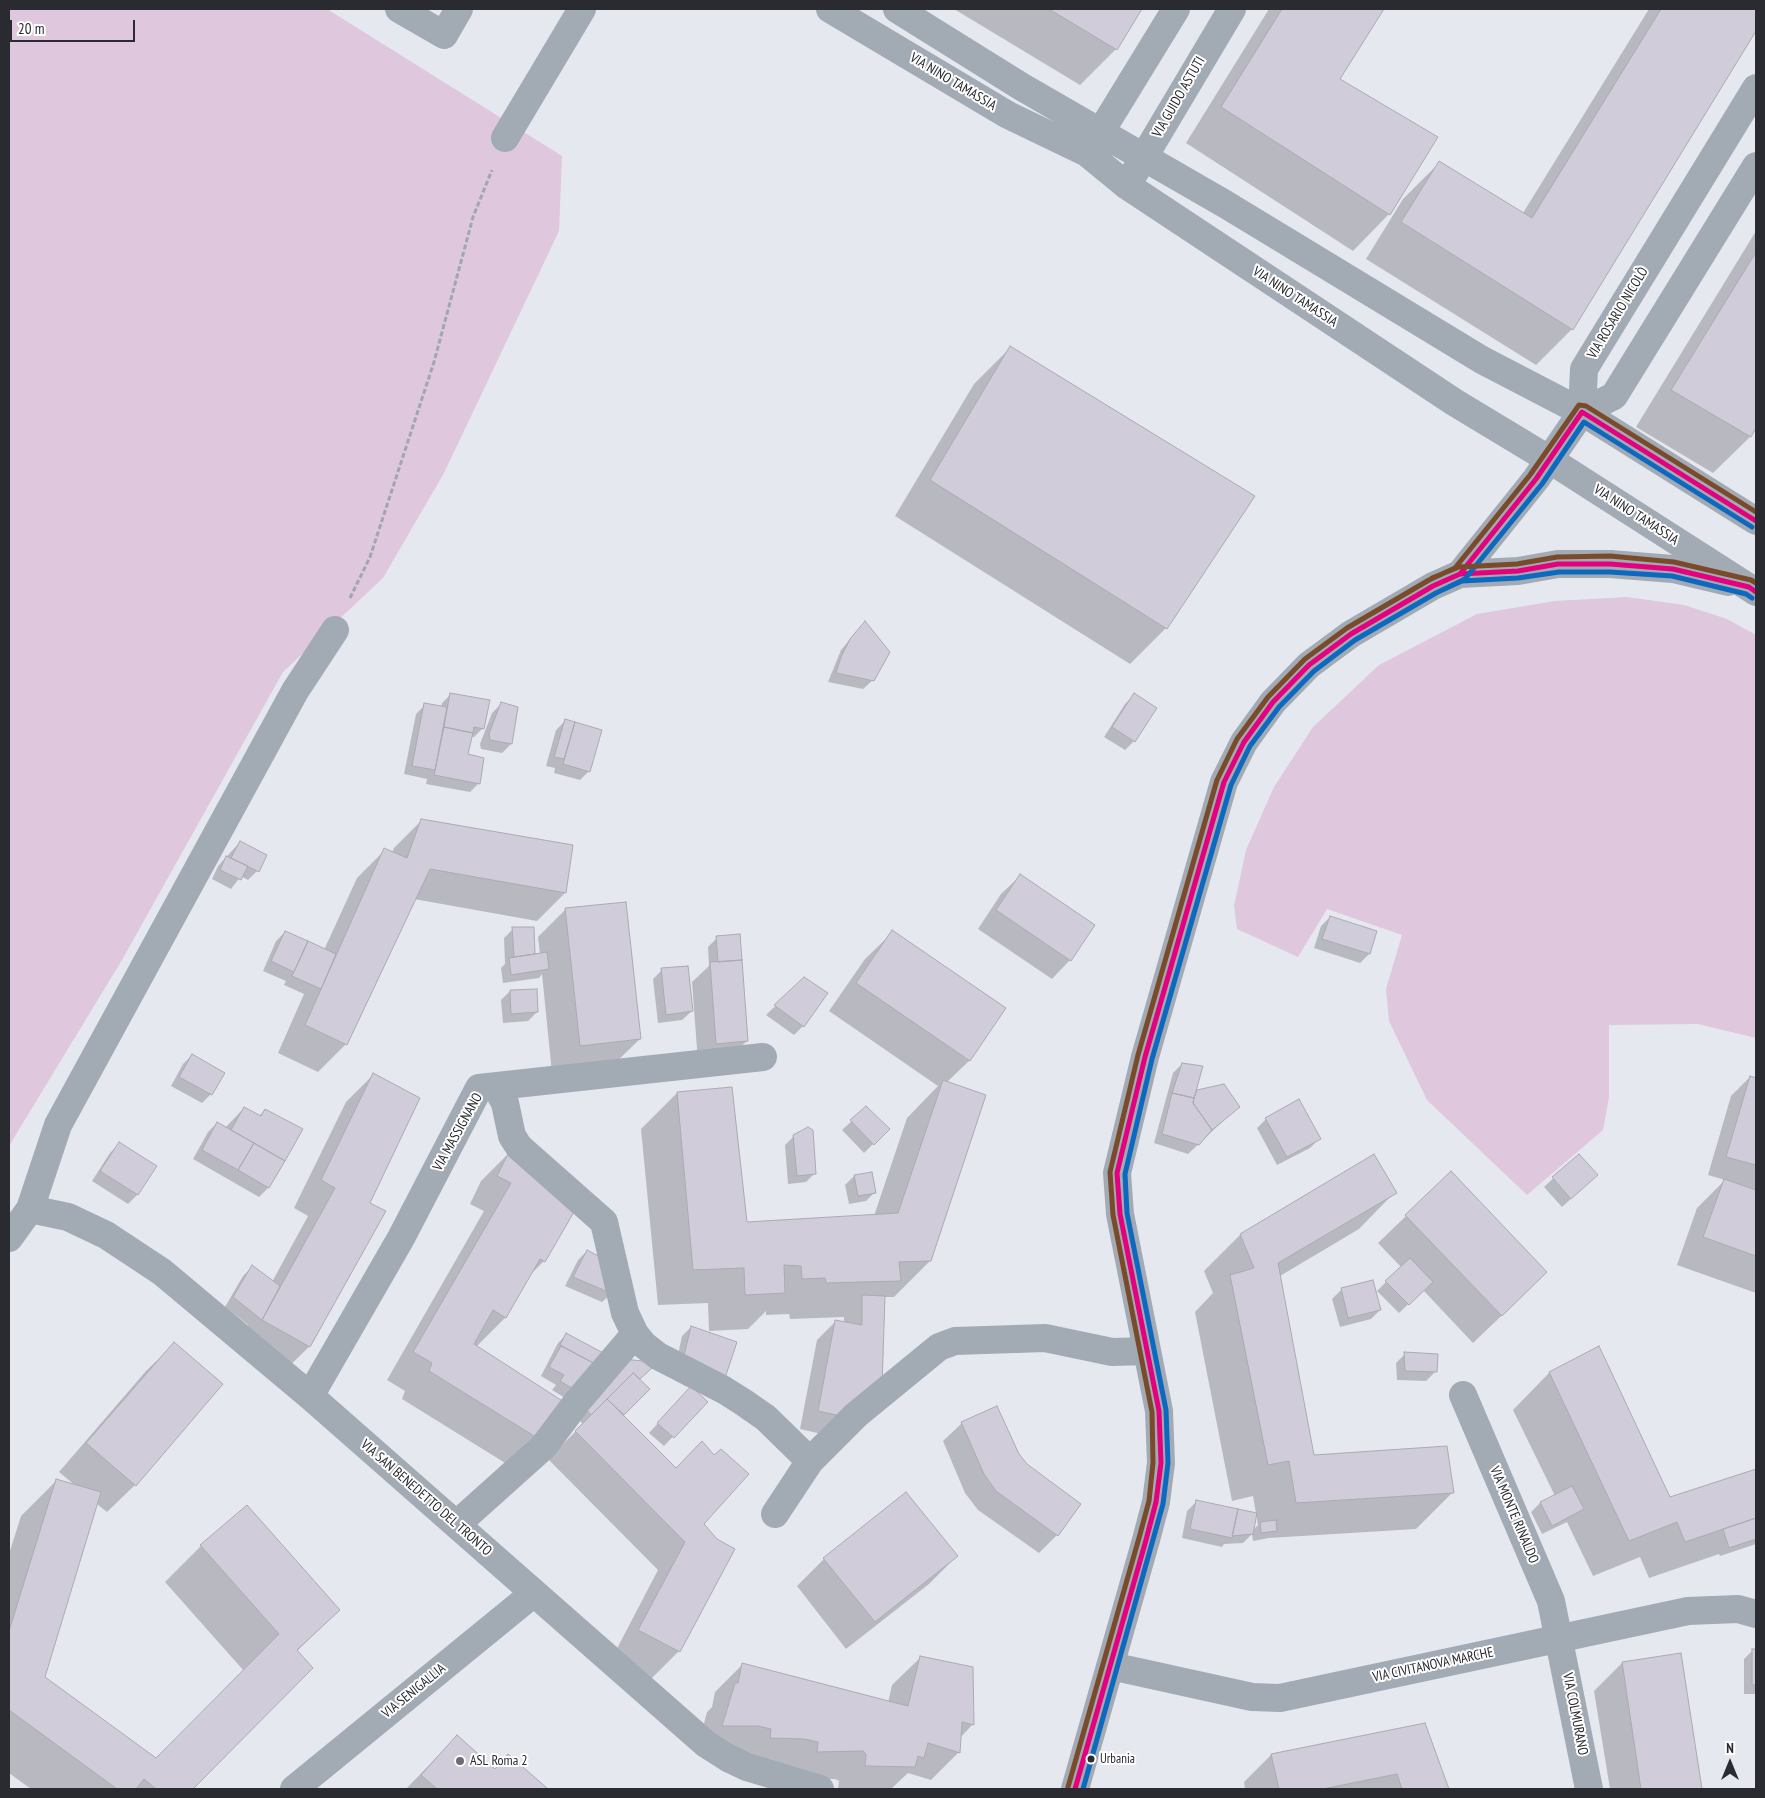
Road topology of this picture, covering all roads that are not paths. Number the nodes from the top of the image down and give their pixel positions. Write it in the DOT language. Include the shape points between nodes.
graph roads {
  1 [pos="398,9"];
  2 [pos="458,9"];
  3 [pos="582,9"];
  4 [pos="830,9"];
  5 [pos="897,9"];
  6 [pos="1176,9"];
  7 [pos="1232,9"];
  8 [pos="1756,88"];
  9 [pos="505,138"];
  10 [pos="1094,142"];
  11 [pos="1144,157"];
  12 [pos="1756,166"];
  13 [pos="1126,185"];
  14 [pos="1582,412"];
  15 [pos="1550,460"];
  16 [pos="1756,522"];
  17 [pos="1460,574"];
  18 [pos="1752,589"];
  19 [pos="335,630"];
  20 [pos="763,1057"];
  21 [pos="496,1087"];
  22 [pos="30,1209"];
  23 [pos="9,1238"];
  24 [pos="635,1334"];
  25 [pos="1147,1351"];
  26 [pos="1463,1395"];
  27 [pos="310,1396"];
  28 [pos="810,1461"];
  29 [pos="775,1514"];
  30 [pos="457,1524"];
  31 [pos="534,1593"];
  32 [pos="1756,1614"];
  33 [pos="1560,1638"];
  34 [pos="1111,1666"];
  35 [pos="294,1789"];
  36 [pos="820,1789"];
  37 [pos="1075,1789"];
  38 [pos="1589,1789"];
  1 -- 2 [label="street" via="444,35"];
  3 -- 9 [label="street"];
  4 -- 10 [label="street, VIA NINO TAMASSIA" via="1008,114"];
  5 -- 10 [label="street, VIA NINO TAMASSIA" via="1022,87"];
  6 -- 10 [label="street"];
  7 -- 11 [label="street, VIA GUIDO ASTUTI"];
  8 -- 14 [label="street, VIA ROSARIO NICOLÒ" via="1584,369"];
  10 -- 11 [label="street, VIA NINO TAMASSIA"];
  10 -- 13 [label="street, VIA NINO TAMASSIA"];
  11 -- 13 [label="street, VIA GUIDO ASTUTI"];
  11 -- 14 [label="street, VIA NINO TAMASSIA" via="1482,360"];
  12 -- 14 [label="street" via="1614,396"];
  13 -- 15 [label="street, VIA NINO TAMASSIA" via="1454,402"];
  14 -- 15 [label="street"];
  14 -- 16 [label="street, VIA NINO TAMASSIA"];
  15 -- 17 [label="street"];
  15 -- 18 [label="street, VIA NINO TAMASSIA"];
  17 -- 18 [label="street" via="1518,571 1558,564 1610,564 1673,569"];
  17 -- 25 [label="street" via="1350,634 1309,665 1273,702 1244,742 1224,782 1145,1057 1117,1173 1120,1214"];
  19 -- 22 [label="street" via="295,691 58,1125"];
  20 -- 21 [label="street, VIA MASSIGNANO"];
  21 -- 24 [label="street" via="505,1103 512,1136 519,1147 604,1222 619,1293"];
  21 -- 27 [label="street, VIA MASSIGNANO" via="479,1088 401,1238"];
  22 -- 23 [label="street"];
  22 -- 27 [label="street, VIA SAN BENEDETTO DEL TRONTO" via="68,1217 114,1240 162,1272"];
  24 -- 28 [label="street" via="658,1356 724,1390 766,1418"];
  24 -- 30 [label="street" via="544,1446"];
  25 -- 28 [label="street" via="1112,1352 1045,1338 955,1341 939,1347 856,1415"];
  25 -- 34 [label="street" via="1159,1411 1161,1463 1156,1502"];
  26 -- 33 [label="street, VIA MONTE RINALDO" via="1551,1602"];
  27 -- 30 [label="street, VIA SAN BENEDETTO DEL TRONTO"];
  28 -- 29 [label="street"];
  30 -- 31 [label="street, VIA SAN BENEDETTO DEL TRONTO"];
  31 -- 35 [label="street, VIA SENIGALLIA"];
  31 -- 36 [label="street, VIA SAN BENEDETTO DEL TRONTO" via="713,1749 747,1767"];
  32 -- 33 [label="street, VIA CIVITANOVA MARCHE" via="1738,1609 1688,1611"];
  33 -- 34 [label="street, VIA CIVITANOVA MARCHE" via="1280,1698 1252,1697"];
  33 -- 38 [label="street, VIA COLMURANO"];
  34 -- 37 [label="street"];
}
